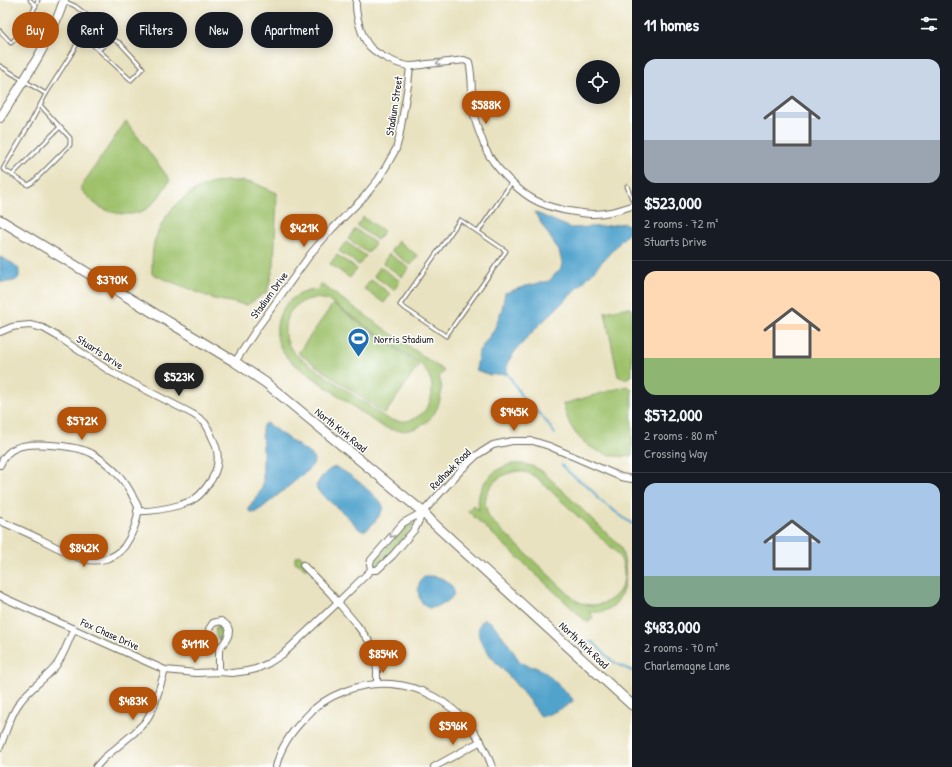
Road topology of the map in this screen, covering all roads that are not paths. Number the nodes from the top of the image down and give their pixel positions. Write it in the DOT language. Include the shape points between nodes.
graph roads {
  1 [pos="30,0"];
  2 [pos="38,0"];
  3 [pos="356,0"];
  4 [pos="64,1"];
  5 [pos="36,6"];
  6 [pos="83,12"];
  7 [pos="0,31"];
  8 [pos="75,48"];
  9 [pos="98,50"];
  10 [pos="0,66"];
  11 [pos="410,66"];
  12 [pos="23,81"];
  13 [pos="46,94"];
  14 [pos="40,105"];
  15 [pos="0,118"];
  16 [pos="60,127"];
  17 [pos="396,149"];
  18 [pos="12,175"];
  19 [pos="512,182"];
  20 [pos="627,186"];
  21 [pos="632,199"];
  22 [pos="632,206"];
  23 [pos="0,220"];
  24 [pos="478,232"];
  25 [pos="0,332"];
  26 [pos="235,362"];
  27 [pos="0,465"];
  28 [pos="632,479"];
  29 [pos="137,511"];
  30 [pos="423,512"];
  31 [pos="0,521"];
  32 [pos="303,565"];
  33 [pos="371,570"];
  34 [pos="0,596"];
  35 [pos="338,603"];
  36 [pos="74,629"];
  37 [pos="219,648"];
  38 [pos="165,670"];
  39 [pos="219,672"];
  40 [pos="377,684"];
  41 [pos="632,705"];
  42 [pos="481,741"];
  43 [pos="0,744"];
  44 [pos="96,767"];
  45 [pos="276,767"];
  46 [pos="434,767"];
  47 [pos="492,767"];
  1 -- 5 [label="lane"];
  2 -- 5 [label="lane"];
  3 -- 11 [label="street" via="358,20 369,46 382,56"];
  4 -- 6 [label="lane"];
  4 -- 12 [label="street" via="43,50"];
  5 -- 7 [label="lane" via="25,29 11,43"];
  8 -- 13 [label="lane"];
  9 -- 9 [label="lane" via="131,80 143,68 120,43 112,39"];
  10 -- 12 [label="lane"];
  11 -- 17 [label="street, Stadium Street"];
  19 -- 11 [label="street, one-way" via="492,161 475,122 468,62 464,60"];
  12 -- 13 [label="lane"];
  12 -- 15 [label="street"];
  13 -- 14 [label="lane"];
  14 -- 16 [label="lane"];
  14 -- 18 [label="lane" via="3,169"];
  16 -- 18 [label="lane"];
  16 -- 18 [label="lane" via="70,138 70,144 33,182 28,185"];
  17 -- 26 [label="street, Stadium Drive" via="378,180 312,252"];
  19 -- 22 [label="street" via="532,198 565,210 592,214"];
  19 -- 24 [label="lane"];
  20 -- 21 [label="lane"];
  23 -- 26 [label="main road, North Kirk Road"];
  24 -- 24 [label="lane" via="460,220 400,305 446,336 506,251"];
  25 -- 29 [label="street, Stuarts Drive" via="25,325 50,331 111,372 187,411 205,424 215,443 218,460 214,476 202,492 194,500 166,509"];
  26 -- 30 [label="main road, North Kirk Road" via="266,384"];
  27 -- 29 [label="street" via="10,451 22,446 59,446 90,453 118,474 132,492 138,506"];
  28 -- 30 [label="street, Redhawk Road" via="621,477 549,446 533,441 512,441 493,445 477,455"];
  29 -- 31 [label="street" via="136,524 130,539 121,551 109,559 96,560 83,559"];
  30 -- 33 [label="street, Fox Chase Drive" via="415,529 393,555 377,570"];
  30 -- 33 [label="street, Fox Chase Drive, one-way" via="403,523 371,560"];
  30 -- 41 [label="main road, North Kirk Road"];
  32 -- 35 [label="street"];
  33 -- 35 [label="street, Fox Chase Drive"];
  34 -- 36 [label="street, Fox Chase Drive"];
  35 -- 39 [label="street, Fox Chase Drive" via="269,664 247,671"];
  35 -- 40 [label="street" via="369,641 375,657"];
  36 -- 38 [label="street, Fox Chase Drive"];
  36 -- 43 [label="street" via="55,667 19,702"];
  37 -- 39 [label="street"];
  38 -- 39 [label="street, Fox Chase Drive"];
  38 -- 44 [label="street" via="154,706 146,721"];
  40 -- 42 [label="street" via="395,684 426,692 454,710"];
  40 -- 45 [label="street" via="352,688 332,696 313,709 295,727 284,745"];
  42 -- 46 [label="street"];
  42 -- 47 [label="street"];
}
